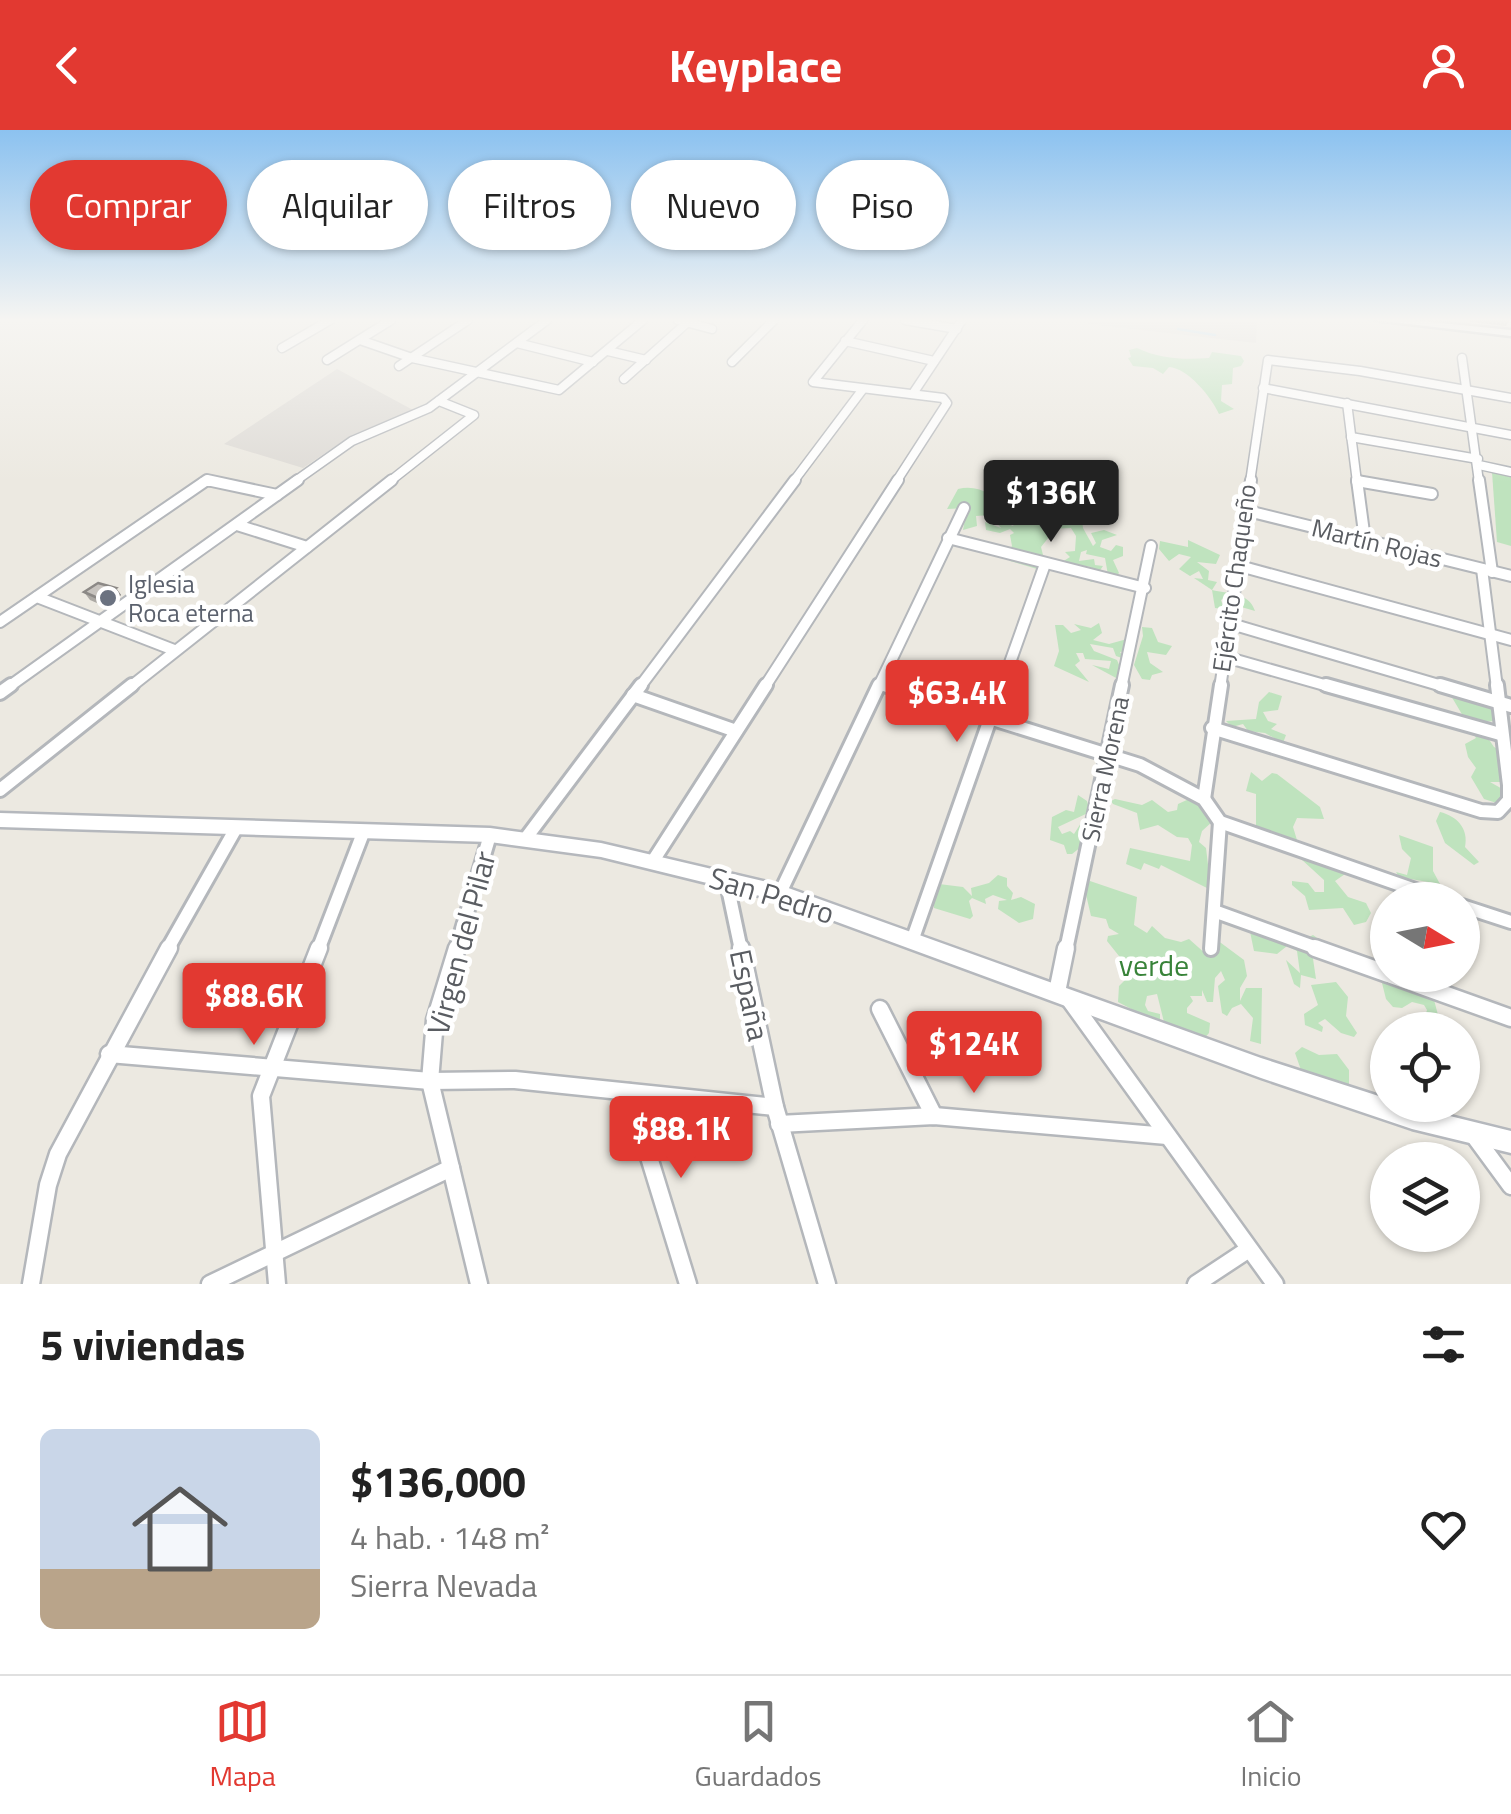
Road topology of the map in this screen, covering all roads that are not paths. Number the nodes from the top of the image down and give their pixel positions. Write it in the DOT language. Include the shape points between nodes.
graph roads {
  1 [pos="476,374"];
  2 [pos="487,374"];
  3 [pos="578,374"];
  4 [pos="630,374"];
  5 [pos="818,374"];
  6 [pos="925,374"];
  7 [pos="1266,374"];
  8 [pos="1367,374"];
  9 [pos="1463,374"];
  10 [pos="624,379"];
  11 [pos="1262,388"];
  12 [pos="863,389"];
  13 [pos="1465,390"];
  14 [pos="914,392"];
  15 [pos="1511,398"];
  16 [pos="439,401"];
  17 [pos="1347,404"];
  18 [pos="1474,427"];
  19 [pos="1511,434"];
  20 [pos="1351,437"];
  21 [pos="1479,462"];
  22 [pos="1511,472"];
  23 [pos="1357,481"];
  24 [pos="1432,494"];
  25 [pos="277,495"];
  26 [pos="964,508"];
  27 [pos="1244,510"];
  28 [pos="237,524"];
  29 [pos="948,538"];
  30 [pos="1365,540"];
  31 [pos="1151,546"];
  32 [pos="306,547"];
  33 [pos="1045,564"];
  34 [pos="1236,565"];
  35 [pos="1487,570"];
  36 [pos="1511,576"];
  37 [pos="1145,588"];
  38 [pos="37,597"];
  39 [pos="0,622"];
  40 [pos="100,622"];
  41 [pos="1228,623"];
  42 [pos="1490,634"];
  43 [pos="1511,640"];
  44 [pos="174,650"];
  45 [pos="1222,656"];
  46 [pos="880,684"];
  47 [pos="0,693"];
  48 [pos="633,695"];
  49 [pos="1496,702"];
  50 [pos="1511,706"];
  51 [pos="988,719"];
  52 [pos="1212,728"];
  53 [pos="736,731"];
  54 [pos="1500,734"];
  55 [pos="1108,755"];
  56 [pos="1510,785"];
  57 [pos="0,790"];
  58 [pos="1204,800"];
  59 [pos="0,820"];
  60 [pos="1220,822"];
  61 [pos="236,830"];
  62 [pos="363,833"];
  63 [pos="490,836"];
  64 [pos="526,838"];
  65 [pos="653,861"];
  66 [pos="726,879"];
  67 [pos="1392,882"];
  68 [pos="780,893"];
  69 [pos="1214,912"];
  70 [pos="1480,912"];
  71 [pos="1511,922"];
  72 [pos="912,940"];
  73 [pos="1211,949"];
  74 [pos="1370,967"];
  75 [pos="1440,992"];
  76 [pos="1063,995"];
  77 [pos="880,1009"];
  78 [pos="1511,1018"];
  79 [pos="109,1054"];
  80 [pos="270,1067"];
  81 [pos="430,1081"];
  82 [pos="629,1092"];
  83 [pos="775,1106"];
  84 [pos="934,1116"];
  85 [pos="780,1124"];
  86 [pos="1473,1134"];
  87 [pos="1167,1136"];
  88 [pos="1511,1142"];
  89 [pos="451,1168"];
  90 [pos="1511,1186"];
  91 [pos="1250,1249"];
  92 [pos="274,1252"];
  93 [pos="30,1284"];
  94 [pos="210,1284"];
  95 [pos="277,1284"];
  96 [pos="479,1284"];
  97 [pos="688,1284"];
  98 [pos="827,1284"];
  99 [pos="1196,1284"];
  100 [pos="1275,1284"];
  1 -- 16 [label="street"];
  2 -- 3 [label="street" via="559,390"];
  4 -- 10 [label="street"];
  5 -- 12 [label="street" via="812,381"];
  6 -- 14 [label="street"];
  7 -- 11 [label="street, Ejército Chaqueño"];
  8 -- 13 [label="street, Ejército Chaqueño"];
  9 -- 13 [label="street"];
  11 -- 17 [label="street"];
  11 -- 27 [label="street, Ejército Chaqueño"];
  12 -- 14 [label="street"];
  12 -- 48 [label="street"];
  13 -- 15 [label="street"];
  13 -- 18 [label="street"];
  14 -- 53 [label="street" via="947,403"];
  16 -- 25 [label="street" via="363,434"];
  16 -- 32 [label="street" via="474,415"];
  17 -- 18 [label="street"];
  17 -- 20 [label="street"];
  18 -- 19 [label="street"];
  18 -- 21 [label="street"];
  20 -- 21 [label="street"];
  20 -- 23 [label="street"];
  21 -- 22 [label="street"];
  21 -- 35 [label="street"];
  23 -- 24 [label="street"];
  23 -- 30 [label="street"];
  25 -- 28 [label="street"];
  25 -- 38 [label="street" via="208,480"];
  26 -- 29 [label="street"];
  27 -- 30 [label="street, Martín Rojas"];
  27 -- 34 [label="street, Ejército Chaqueño"];
  28 -- 32 [label="street"];
  28 -- 40 [label="street"];
  29 -- 33 [label="street"];
  29 -- 46 [label="street"];
  30 -- 35 [label="street, Martín Rojas"];
  31 -- 37 [label="street, Sierra Morena"];
  32 -- 44 [label="street"];
  33 -- 37 [label="street"];
  33 -- 51 [label="street"];
  34 -- 41 [label="street, Ejército Chaqueño"];
  34 -- 42 [label="street"];
  35 -- 36 [label="street, Martín Rojas"];
  35 -- 42 [label="street"];
  37 -- 55 [label="street, Sierra Morena"];
  38 -- 39 [label="street"];
  38 -- 40 [label="street"];
  40 -- 44 [label="street"];
  40 -- 47 [label="street"];
  41 -- 45 [label="street, Ejército Chaqueño"];
  41 -- 49 [label="street"];
  42 -- 43 [label="street"];
  42 -- 49 [label="street"];
  44 -- 57 [label="street"];
  45 -- 52 [label="street, Ejército Chaqueño"];
  45 -- 54 [label="street"];
  46 -- 51 [label="street"];
  46 -- 68 [label="street"];
  48 -- 53 [label="street"];
  48 -- 64 [label="street"];
  49 -- 50 [label="street"];
  49 -- 54 [label="street"];
  51 -- 55 [label="street"];
  51 -- 72 [label="street"];
  52 -- 56 [label="street" via="1481,811 1506,807"];
  52 -- 58 [label="street, Ejército Chaqueño"];
  53 -- 65 [label="street"];
  54 -- 56 [label="street"];
  55 -- 58 [label="street"];
  55 -- 76 [label="street, Sierra Morena"];
  58 -- 60 [label="street"];
  59 -- 61 [label="main road, San Pedro"];
  60 -- 67 [label="street"];
  60 -- 69 [label="street"];
  61 -- 62 [label="main road, San Pedro"];
  61 -- 79 [label="street"];
  62 -- 63 [label="main road, San Pedro"];
  62 -- 80 [label="street"];
  63 -- 64 [label="main road, San Pedro"];
  63 -- 81 [label="street, Virgen del Pilar" via="434,1020"];
  64 -- 65 [label="main road, San Pedro"];
  65 -- 66 [label="main road, San Pedro"];
  66 -- 68 [label="main road, San Pedro"];
  66 -- 83 [label="street, España"];
  68 -- 72 [label="main road, San Pedro"];
  69 -- 73 [label="street"];
  69 -- 74 [label="street"];
  70 -- 71 [label="street"];
  72 -- 76 [label="main road, San Pedro"];
  75 -- 78 [label="street"];
  76 -- 86 [label="main road, San Pedro" via="1262,1068"];
  76 -- 87 [label="street"];
  77 -- 84 [label="street"];
  79 -- 80 [label="street"];
  79 -- 93 [label="street" via="58,1154"];
  80 -- 81 [label="street"];
  80 -- 92 [label="street" via="261,1096"];
  81 -- 82 [label="street" via="515,1080"];
  81 -- 89 [label="street, Virgen del Pilar"];
  82 -- 83 [label="street"];
  82 -- 97 [label="street"];
  83 -- 85 [label="street, España"];
  84 -- 85 [label="street"];
  84 -- 87 [label="street"];
  85 -- 98 [label="street, España"];
  86 -- 88 [label="main road, San Pedro"];
  86 -- 90 [label="street"];
  87 -- 91 [label="street"];
  89 -- 92 [label="street"];
  89 -- 96 [label="street, Virgen del Pilar"];
  91 -- 99 [label="street"];
  91 -- 100 [label="street"];
  92 -- 94 [label="street"];
  92 -- 95 [label="street"];
}
